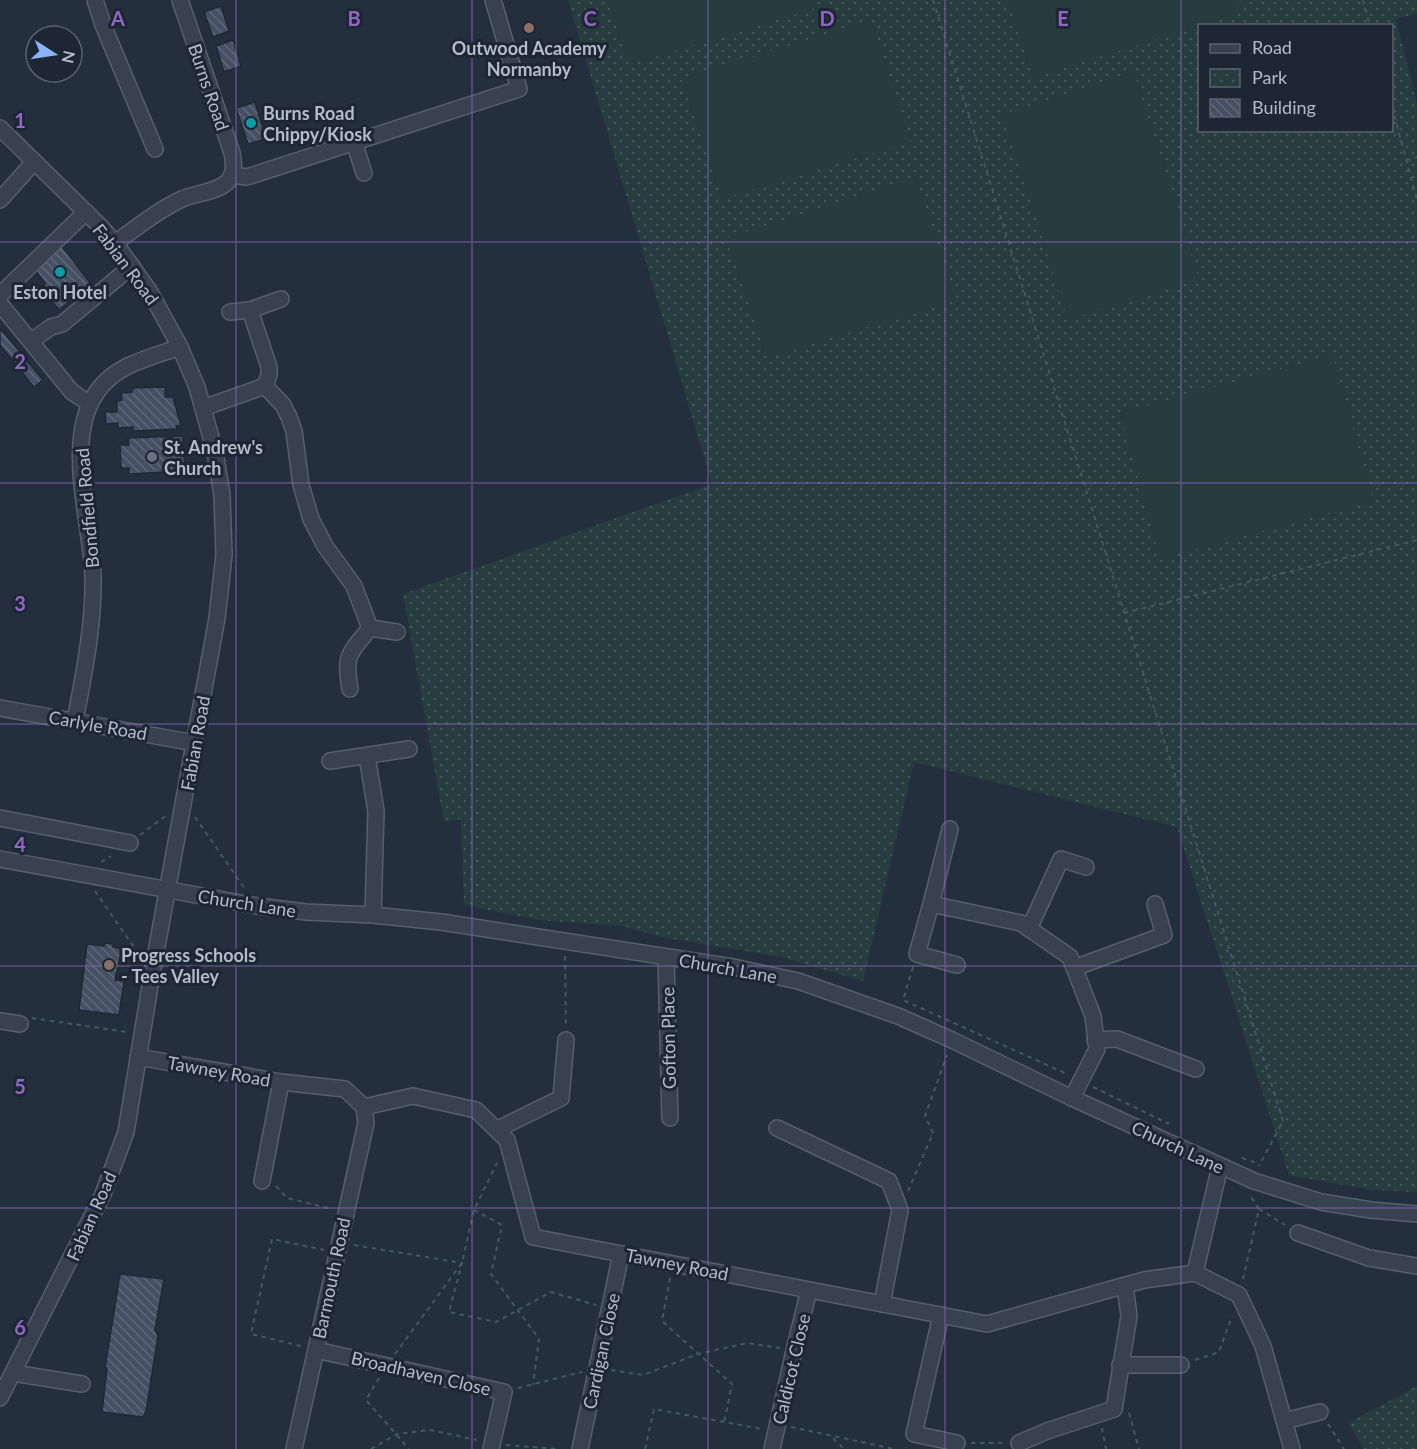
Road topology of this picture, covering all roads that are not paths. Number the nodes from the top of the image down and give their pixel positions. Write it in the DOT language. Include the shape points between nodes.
graph roads {
  1 [pos="95,0"];
  2 [pos="180,0"];
  3 [pos="493,0"];
  4 [pos="0,128"];
  5 [pos="354,142"];
  6 [pos="155,149"];
  7 [pos="34,162"];
  8 [pos="364,173"];
  9 [pos="232,175"];
  10 [pos="0,200"];
  11 [pos="86,212"];
  12 [pos="115,243"];
  13 [pos="132,266"];
  14 [pos="0,295"];
  15 [pos="281,299"];
  16 [pos="0,304"];
  17 [pos="250,310"];
  18 [pos="230,312"];
  19 [pos="31,341"];
  20 [pos="180,347"];
  21 [pos="265,386"];
  22 [pos="90,404"];
  23 [pos="203,408"];
  24 [pos="370,628"];
  25 [pos="397,632"];
  26 [pos="350,689"];
  27 [pos="0,708"];
  28 [pos="75,721"];
  29 [pos="195,743"];
  30 [pos="409,749"];
  31 [pos="367,756"];
  32 [pos="330,761"];
  33 [pos="0,818"];
  34 [pos="950,829"];
  35 [pos="130,843"];
  36 [pos="0,859"];
  37 [pos="1086,867"];
  38 [pos="168,890"];
  39 [pos="931,904"];
  40 [pos="1155,904"];
  41 [pos="374,915"];
  42 [pos="1029,928"];
  43 [pos="666,958"];
  44 [pos="957,965"];
  45 [pos="1074,968"];
  46 [pos="0,1021"];
  47 [pos="20,1024"];
  48 [pos="566,1040"];
  49 [pos="1095,1040"];
  50 [pos="138,1057"];
  51 [pos="1196,1069"];
  52 [pos="281,1082"];
  53 [pos="1072,1098"];
  54 [pos="364,1107"];
  55 [pos="670,1118"];
  56 [pos="777,1128"];
  57 [pos="503,1135"];
  58 [pos="1220,1166"];
  59 [pos="262,1181"];
  60 [pos="1417,1215"];
  61 [pos="1298,1233"];
  62 [pos="621,1254"];
  63 [pos="1417,1266"];
  64 [pos="1195,1274"];
  65 [pos="1125,1286"];
  66 [pos="809,1290"];
  67 [pos="882,1304"];
  68 [pos="941,1315"];
  69 [pos="316,1350"];
  70 [pos="1120,1365"];
  71 [pos="1181,1365"];
  72 [pos="13,1372"];
  73 [pos="82,1384"];
  74 [pos="0,1398"];
  75 [pos="1320,1412"];
  76 [pos="1284,1421"];
  77 [pos="957,1443"];
  78 [pos="1020,1443"];
  79 [pos="492,1446"];
  80 [pos="294,1449"];
  81 [pos="580,1449"];
  82 [pos="772,1449"];
  83 [pos="1292,1449"];
  1 -- 6 [label="street"];
  2 -- 9 [label="street, Burns Road" via="232,153"];
  3 -- 5 [label="street" via="519,89"];
  4 -- 7 [label="street, Fabian Road"];
  5 -- 8 [label="street"];
  5 -- 9 [label="street" via="247,177"];
  7 -- 10 [label="street"];
  7 -- 11 [label="street, Fabian Road"];
  9 -- 12 [label="street" via="222,186 182,199"];
  11 -- 12 [label="street, Fabian Road"];
  11 -- 14 [label="street"];
  12 -- 13 [label="street, Fabian Road"];
  13 -- 19 [label="street" via="62,324"];
  13 -- 20 [label="street, Fabian Road"];
  15 -- 17 [label="street"];
  16 -- 19 [label="street"];
  17 -- 18 [label="street"];
  17 -- 21 [label="street" via="269,367"];
  19 -- 22 [label="street" via="72,392"];
  20 -- 22 [label="street, Bondfield Road" via="127,366 111,377"];
  20 -- 23 [label="street, Fabian Road"];
  21 -- 23 [label="street"];
  21 -- 24 [label="street" via="290,417 311,519 354,586"];
  22 -- 28 [label="street, Bondfield Road" via="80,462 90,541 92,613"];
  23 -- 29 [label="street, Fabian Road" via="222,495 224,555"];
  24 -- 25 [label="street"];
  24 -- 26 [label="street" via="347,657"];
  27 -- 28 [label="street, Carlyle Road"];
  28 -- 29 [label="street, Carlyle Road"];
  29 -- 38 [label="street, Fabian Road"];
  30 -- 31 [label="street"];
  31 -- 32 [label="street"];
  31 -- 41 [label="street" via="376,811"];
  33 -- 35 [label="street"];
  34 -- 39 [label="street"];
  36 -- 38 [label="street, Church Lane"];
  37 -- 42 [label="street" via="1061,859"];
  38 -- 41 [label="street, Church Lane" via="306,912"];
  38 -- 50 [label="street, Fabian Road"];
  39 -- 42 [label="street"];
  39 -- 44 [label="street" via="917,954"];
  40 -- 45 [label="street" via="1164,935"];
  41 -- 43 [label="street, Church Lane"];
  42 -- 45 [label="street" via="1070,957"];
  43 -- 53 [label="street, Church Lane" via="798,981 898,1016"];
  43 -- 55 [label="street, Gofton Place"];
  45 -- 49 [label="street" via="1093,1016"];
  46 -- 47 [label="street"];
  48 -- 57 [label="street" via="561,1098"];
  49 -- 51 [label="street" via="1117,1039"];
  49 -- 53 [label="street" via="1096,1049"];
  50 -- 52 [label="street, Tawney Road"];
  50 -- 72 [label="street, Fabian Road" via="126,1132 102,1194"];
  52 -- 54 [label="street, Tawney Road" via="345,1089"];
  52 -- 59 [label="street"];
  53 -- 58 [label="street, Church Lane"];
  54 -- 57 [label="street" via="413,1096 476,1110"];
  54 -- 69 [label="street, Barmouth Road" via="366,1123"];
  56 -- 67 [label="street" via="889,1181 900,1210"];
  57 -- 62 [label="street, Tawney Road" via="533,1237"];
  58 -- 60 [label="street, Church Lane" via="1321,1202"];
  58 -- 64 [label="street"];
  61 -- 63 [label="street" via="1369,1258"];
  62 -- 66 [label="street, Tawney Road"];
  62 -- 81 [label="street, Cardigan Close"];
  64 -- 65 [label="street, Tawney Road"];
  64 -- 76 [label="street" via="1239,1295 1263,1346"];
  65 -- 68 [label="street, Tawney Road" via="987,1324"];
  65 -- 70 [label="street" via="1129,1316"];
  66 -- 67 [label="street, Tawney Road"];
  66 -- 82 [label="street, Caldicot Close"];
  67 -- 68 [label="street, Tawney Road"];
  68 -- 77 [label="street" via="914,1434"];
  69 -- 79 [label="street, Broadhaven Close" via="504,1392"];
  69 -- 80 [label="street, Barmouth Road"];
  70 -- 71 [label="street"];
  70 -- 78 [label="street" via="1114,1409"];
  72 -- 73 [label="street"];
  72 -- 74 [label="street, Fabian Road"];
  75 -- 76 [label="street"];
  76 -- 83 [label="street"];
}
